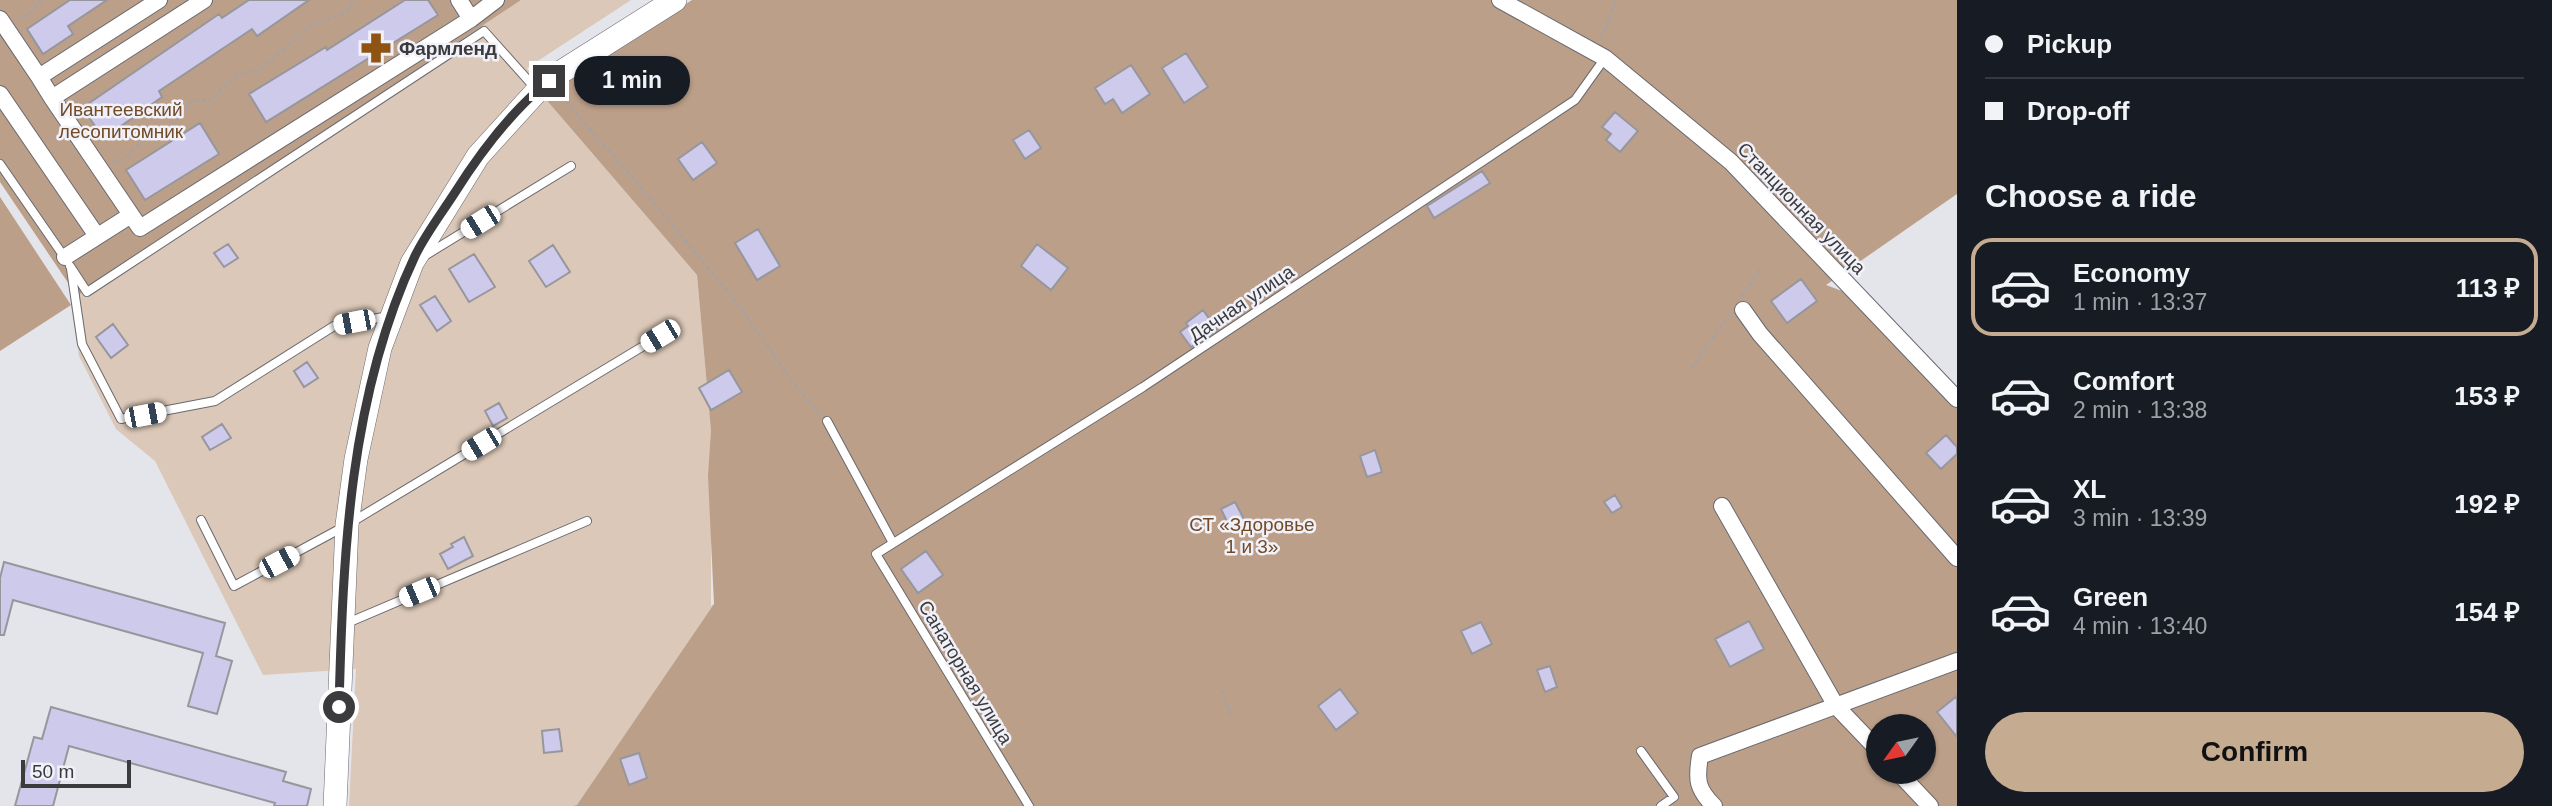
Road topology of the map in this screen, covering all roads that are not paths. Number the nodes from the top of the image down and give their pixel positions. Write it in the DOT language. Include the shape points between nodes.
graph roads {
  1 [pos="159,0"];
  2 [pos="204,0"];
  3 [pos="459,0"];
  4 [pos="496,0"];
  5 [pos="675,0"];
  6 [pos="1500,0"];
  7 [pos="7,17"];
  8 [pos="471,19"];
  9 [pos="1605,58"];
  10 [pos="39,77"];
  11 [pos="537,91"];
  12 [pos="0,94"];
  13 [pos="52,97"];
  14 [pos="0,164"];
  15 [pos="571,166"];
  16 [pos="131,215"];
  17 [pos="97,236"];
  18 [pos="67,262"];
  19 [pos="412,263"];
  20 [pos="1737,308"];
  21 [pos="392,315"];
  22 [pos="660,336"];
  23 [pos="1957,399"];
  24 [pos="827,421"];
  25 [pos="1722,506"];
  26 [pos="201,520"];
  27 [pos="587,521"];
  28 [pos="347,525"];
  29 [pos="892,543"];
  30 [pos="876,554"];
  31 [pos="1957,558"];
  32 [pos="342,625"];
  33 [pos="1957,661"];
  34 [pos="1836,706"];
  35 [pos="1866,737"];
  36 [pos="1641,751"];
  37 [pos="1909,784"];
  38 [pos="335,806"];
  39 [pos="1029,806"];
  40 [pos="1661,806"];
  41 [pos="1714,806"];
  42 [pos="1930,806"];
  1 -- 10 [label="street"];
  2 -- 13 [label="street"];
  3 -- 8 [label="street"];
  4 -- 8 [label="street"];
  5 -- 11 [label="main road"];
  6 -- 9 [label="street, Станционная улица"];
  7 -- 10 [label="street"];
  8 -- 16 [label="street" via="140,228"];
  9 -- 23 [label="street, Станционная улица" via="1731,162"];
  9 -- 29 [label="lane, Дачная улица" via="1575,100 1143,387"];
  10 -- 13 [label="street"];
  11 -- 18 [label="lane" via="484,31 87,292"];
  11 -- 19 [label="main road" via="478,156"];
  12 -- 17 [label="street"];
  13 -- 16 [label="street"];
  14 -- 18 [label="lane"];
  15 -- 19 [label="lane"];
  16 -- 17 [label="street"];
  17 -- 18 [label="street"];
  18 -- 21 [label="lane" via="82,344 121,419 215,401 334,326"];
  19 -- 21 [label="main road"];
  20 -- 31 [label="street"];
  21 -- 28 [label="main road" via="380,348 356,459"];
  22 -- 28 [label="lane"];
  24 -- 29 [label="lane"];
  25 -- 34 [label="street"];
  26 -- 28 [label="lane" via="234,586"];
  27 -- 32 [label="lane"];
  28 -- 32 [label="main road"];
  29 -- 30 [label="lane, Дачная улица"];
  30 -- 39 [label="lane, Санаторная улица"];
  32 -- 38 [label="main road"];
  33 -- 34 [label="street"];
  34 -- 35 [label="street"];
  34 -- 41 [label="street" via="1700,757 1697,775 1703,795"];
  36 -- 40 [label="lane" via="1674,797"];
  37 -- 42 [label="street"];
}
